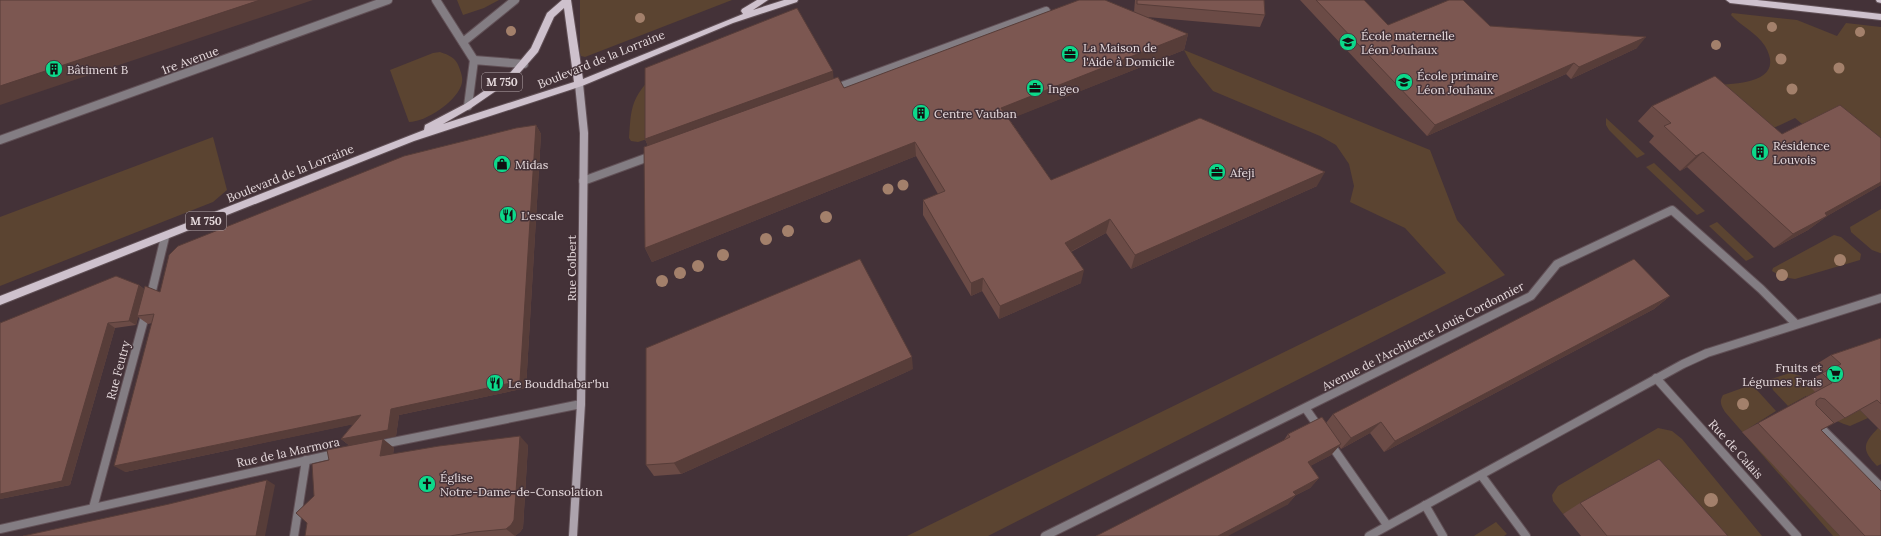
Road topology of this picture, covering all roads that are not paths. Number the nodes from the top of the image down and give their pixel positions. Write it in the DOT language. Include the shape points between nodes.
graph roads {
  1 [pos="388,0"];
  2 [pos="436,0"];
  3 [pos="515,0"];
  4 [pos="567,0"];
  5 [pos="764,0"];
  6 [pos="794,0"];
  7 [pos="1730,0"];
  8 [pos="1046,11"];
  9 [pos="1881,17"];
  10 [pos="730,20"];
  11 [pos="463,42"];
  12 [pos="474,60"];
  13 [pos="524,64"];
  14 [pos="579,84"];
  15 [pos="830,90"];
  16 [pos="468,106"];
  17 [pos="411,138"];
  18 [pos="0,140"];
  19 [pos="658,153"];
  20 [pos="583,180"];
  21 [pos="165,237"];
  22 [pos="1881,298"];
  23 [pos="0,301"];
  24 [pos="1796,324"];
  25 [pos="1656,378"];
  26 [pos="582,404"];
  27 [pos="1306,408"];
  28 [pos="1811,417"];
  29 [pos="368,447"];
  30 [pos="345,452"];
  31 [pos="306,460"];
  32 [pos="1481,475"];
  33 [pos="1881,487"];
  34 [pos="1425,505"];
  35 [pos="93,508"];
  36 [pos="1387,525"];
  37 [pos="0,529"];
  38 [pos="294,536"];
  39 [pos="573,536"];
  40 [pos="1045,536"];
  41 [pos="1369,536"];
  42 [pos="1443,536"];
  43 [pos="1526,536"];
  44 [pos="1797,536"];
  1 -- 18 [label="street, 1re Avenue"];
  2 -- 11 [label="street"];
  3 -- 11 [label="street"];
  4 -- 13 [label="main road, Boulevard de la Lorraine / M 750" via="550,15 535,50"];
  4 -- 14 [label="main road, Rue Colbert"];
  5 -- 10 [label="main road, Boulevard de la Lorraine"];
  6 -- 10 [label="main road, Boulevard de la Lorraine / M 750"];
  7 -- 9 [label="main road"];
  8 -- 15 [label="street"];
  10 -- 14 [label="main road, Boulevard de la Lorraine / M 750"];
  11 -- 12 [label="street"];
  12 -- 13 [label="street"];
  12 -- 16 [label="street"];
  13 -- 16 [label="main road, Boulevard de la Lorraine / M 750" via="513,75"];
  14 -- 17 [label="main road, Boulevard de la Lorraine / M 750"];
  14 -- 20 [label="street, Rue Colbert" via="584,133"];
  16 -- 17 [label="main road, Boulevard de la Lorraine / M 750"];
  17 -- 21 [label="main road, Boulevard de la Lorraine / M 750"];
  19 -- 20 [label="street"];
  20 -- 26 [label="street, Rue Colbert"];
  21 -- 23 [label="main road, Boulevard de la Lorraine / M 750"];
  21 -- 35 [label="street, Rue Feutry"];
  22 -- 24 [label="street"];
  24 -- 25 [label="street" via="1707,353"];
  24 -- 27 [label="street, Avenue de l'Architecte Louis Cordonnier" via="1761,289 1672,210 1557,264 1531,296"];
  25 -- 32 [label="street"];
  25 -- 44 [label="street, Rue de Calais"];
  26 -- 29 [label="street"];
  26 -- 39 [label="street, Rue Colbert"];
  27 -- 36 [label="street"];
  27 -- 40 [label="street, Avenue de l'Architecte Louis Cordonnier"];
  28 -- 33 [label="street"];
  30 -- 31 [label="street, Rue de la Marmora"];
  31 -- 35 [label="street, Rue de la Marmora"];
  31 -- 38 [label="street"];
  32 -- 34 [label="street"];
  32 -- 43 [label="street"];
  34 -- 36 [label="street"];
  34 -- 42 [label="street"];
  35 -- 37 [label="street, Rue de la Marmora"];
  36 -- 41 [label="street"];
}
